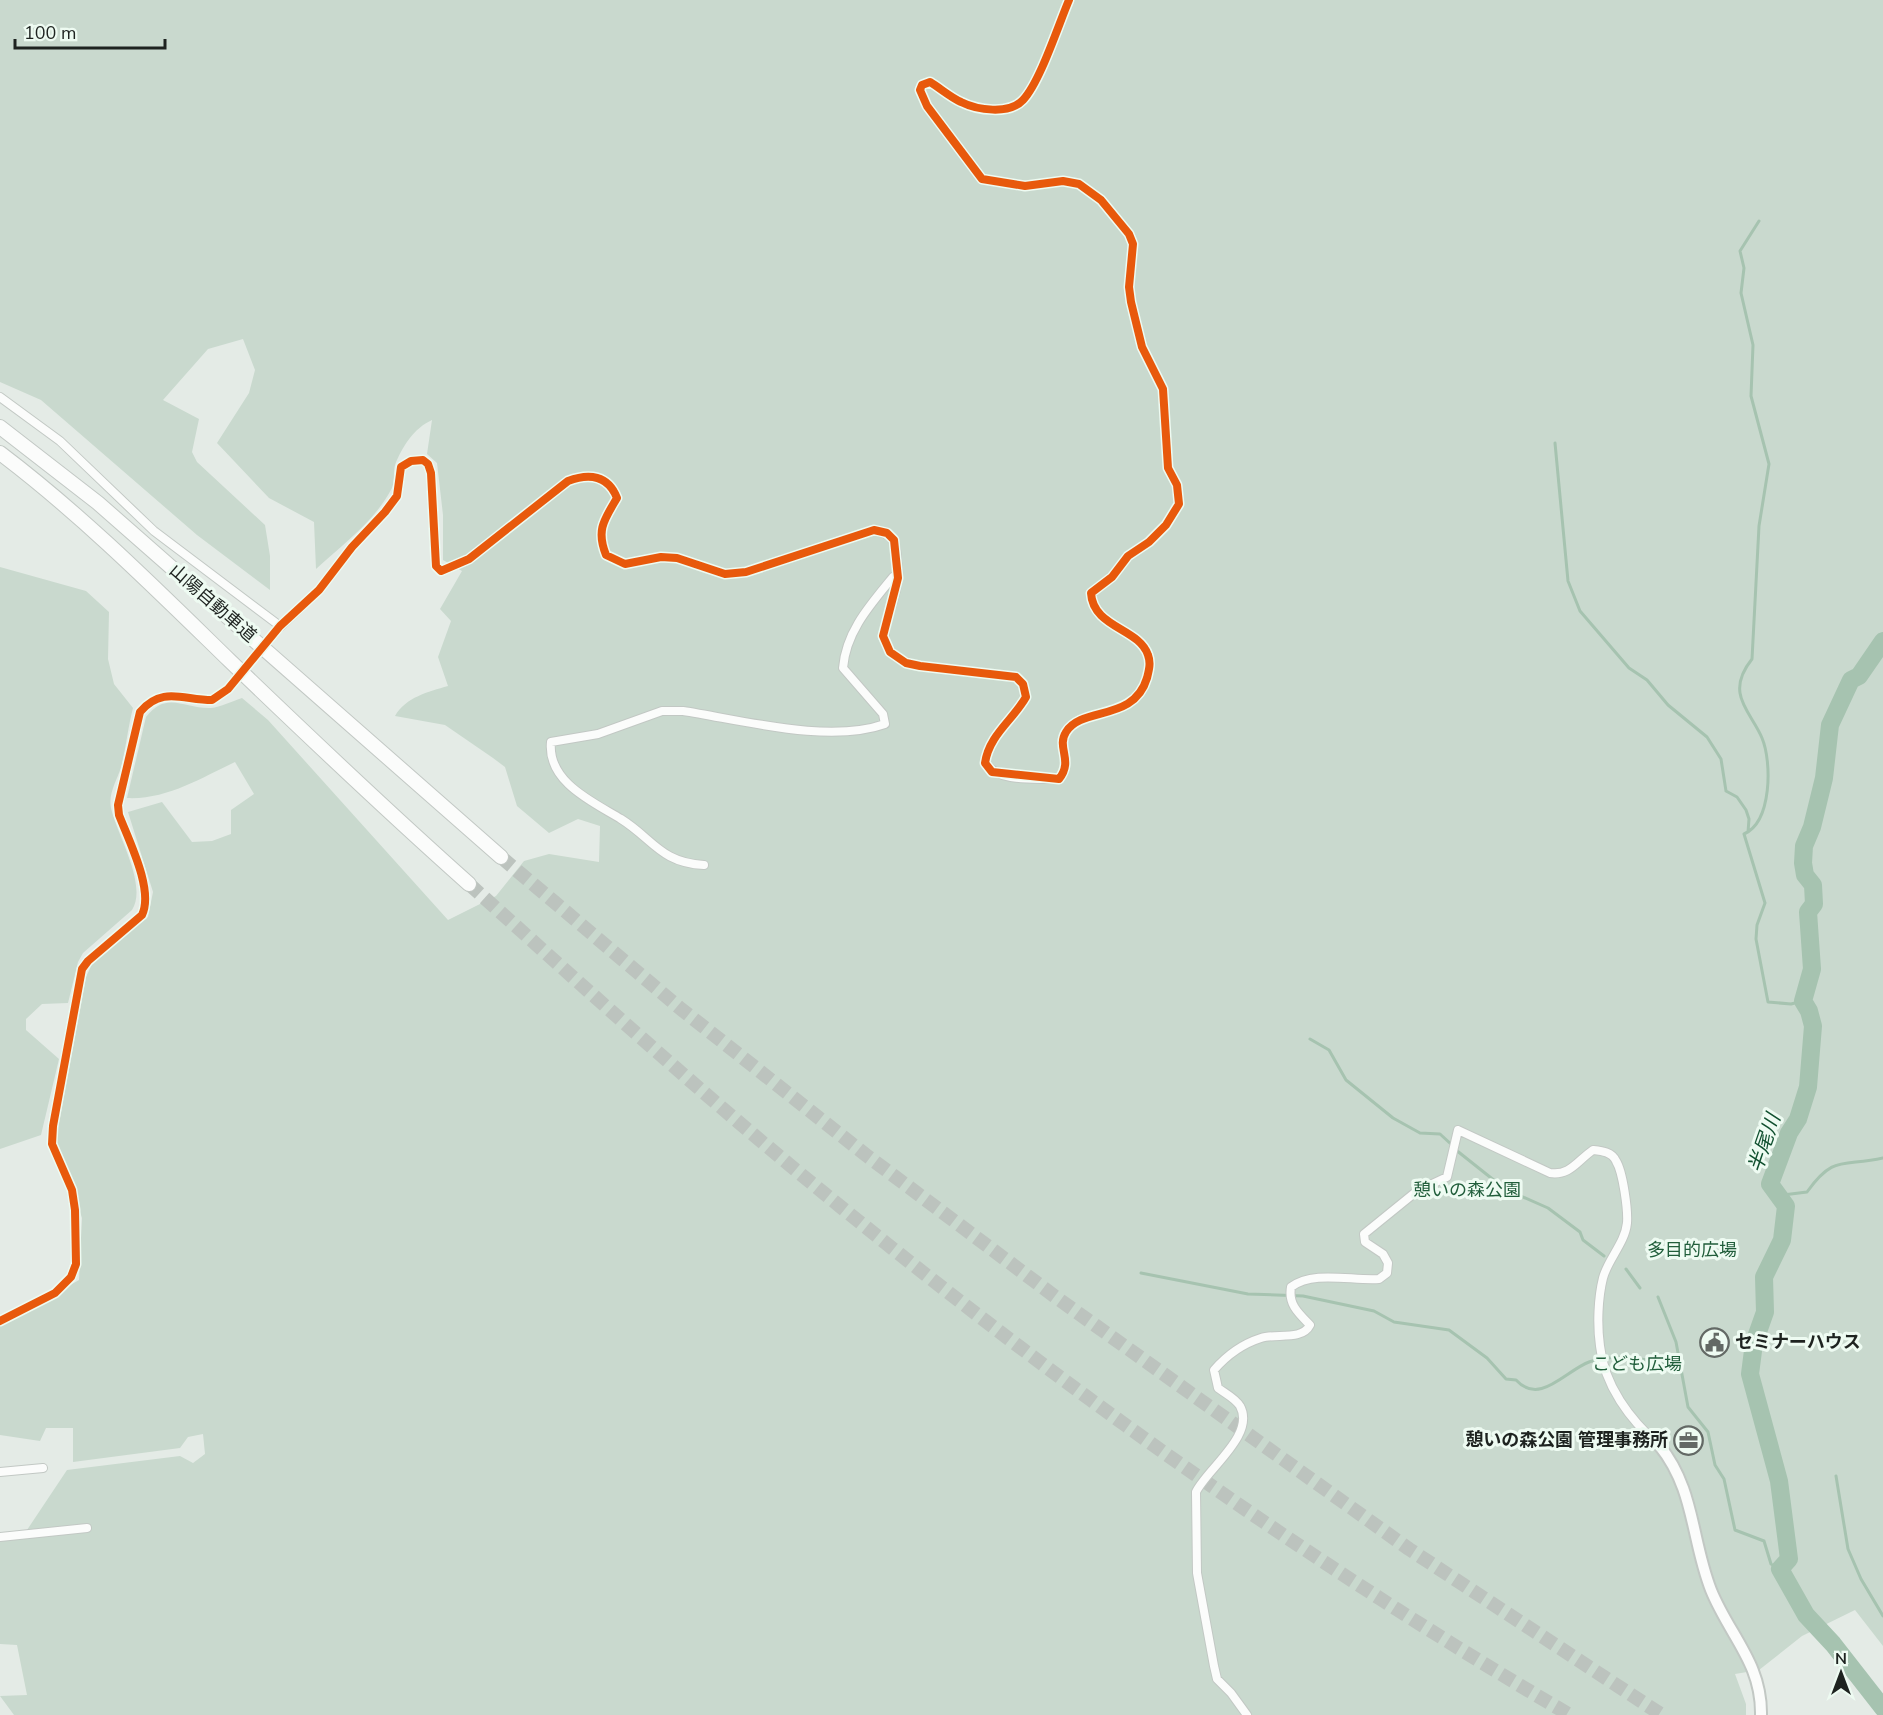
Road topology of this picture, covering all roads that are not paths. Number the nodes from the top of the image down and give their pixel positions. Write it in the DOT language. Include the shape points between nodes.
graph roads {
  1 [pos="1069,0"];
  2 [pos="0,397"];
  3 [pos="0,428"];
  4 [pos="0,453"];
  5 [pos="898,578"];
  6 [pos="278,628"];
  7 [pos="501,857"];
  8 [pos="704,865"];
  9 [pos="469,884"];
  10 [pos="0,1321"];
  11 [pos="1659,1445"];
  12 [pos="43,1468"];
  13 [pos="0,1472"];
  14 [pos="87,1528"];
  15 [pos="0,1537"];
  16 [pos="1247,1715"];
  17 [pos="1761,1715"];
  1 -- 5 [label="street" via="1022,102 1005,110 983,108 963,103 930,82 920,90 927,106 982,178 1024,186 1063,181 1079,184 1101,200 1130,234 1134,259 1131,302 1142,347 1163,389 1168,468 1177,485 1179,504 1166,525 1091,593 1097,613 1148,652 1150,664 1143,689 1122,707 1072,725 1062,743 1067,759 1059,779 992,772 985,763 986,752 997,732 1019,710 1026,697 1023,684 1016,677 906,663 890,652 883,636"];
  2 -- 6 [label="street" via="60,441 154,531"];
  3 -- 7 [label="highway, 山陽自動車道" via="98,503"];
  4 -- 9 [label="highway, 山陽自動車道" via="135,568 346,773"];
  5 -- 6 [label="street" via="894,540 887,533 873,530 747,572 725,574 669,557 626,564 606,555 599,538 617,498 613,487 600,478 583,475 568,481 469,559 441,571 436,566 433,479 423,460 401,467 397,496 385,512 319,590"];
  5 -- 8 [label="street" via="893,577 867,608 853,630 843,662 843,668 883,714 885,724 857,732 823,732 662,711 598,734 550,742 549,754 556,770 587,800 620,818 683,864"];
  6 -- 10 [label="street, bridge" via="228,689 212,700 163,695 140,712 118,805 146,889 145,908 82,969 53,1126 52,1144 72,1190 76,1264 72,1277 55,1293"];
  11 -- 16 [label="street" via="1618,1400 1601,1352 1599,1308 1604,1276 1627,1224 1616,1159 1605,1151 1593,1150 1560,1175 1458,1130 1447,1177 1417,1191 1364,1234 1365,1242 1383,1254 1388,1263 1387,1273 1379,1279 1299,1281 1291,1287 1292,1305 1310,1325 1307,1331 1262,1337 1239,1347 1214,1370 1218,1388 1242,1408 1242,1418 1239,1436 1229,1453 1206,1475 1196,1492 1197,1573 1217,1679"];
  11 -- 17 [label="street" via="1684,1483 1712,1591 1754,1669"];
  12 -- 13 [label="street"];
  14 -- 15 [label="street"];
}
